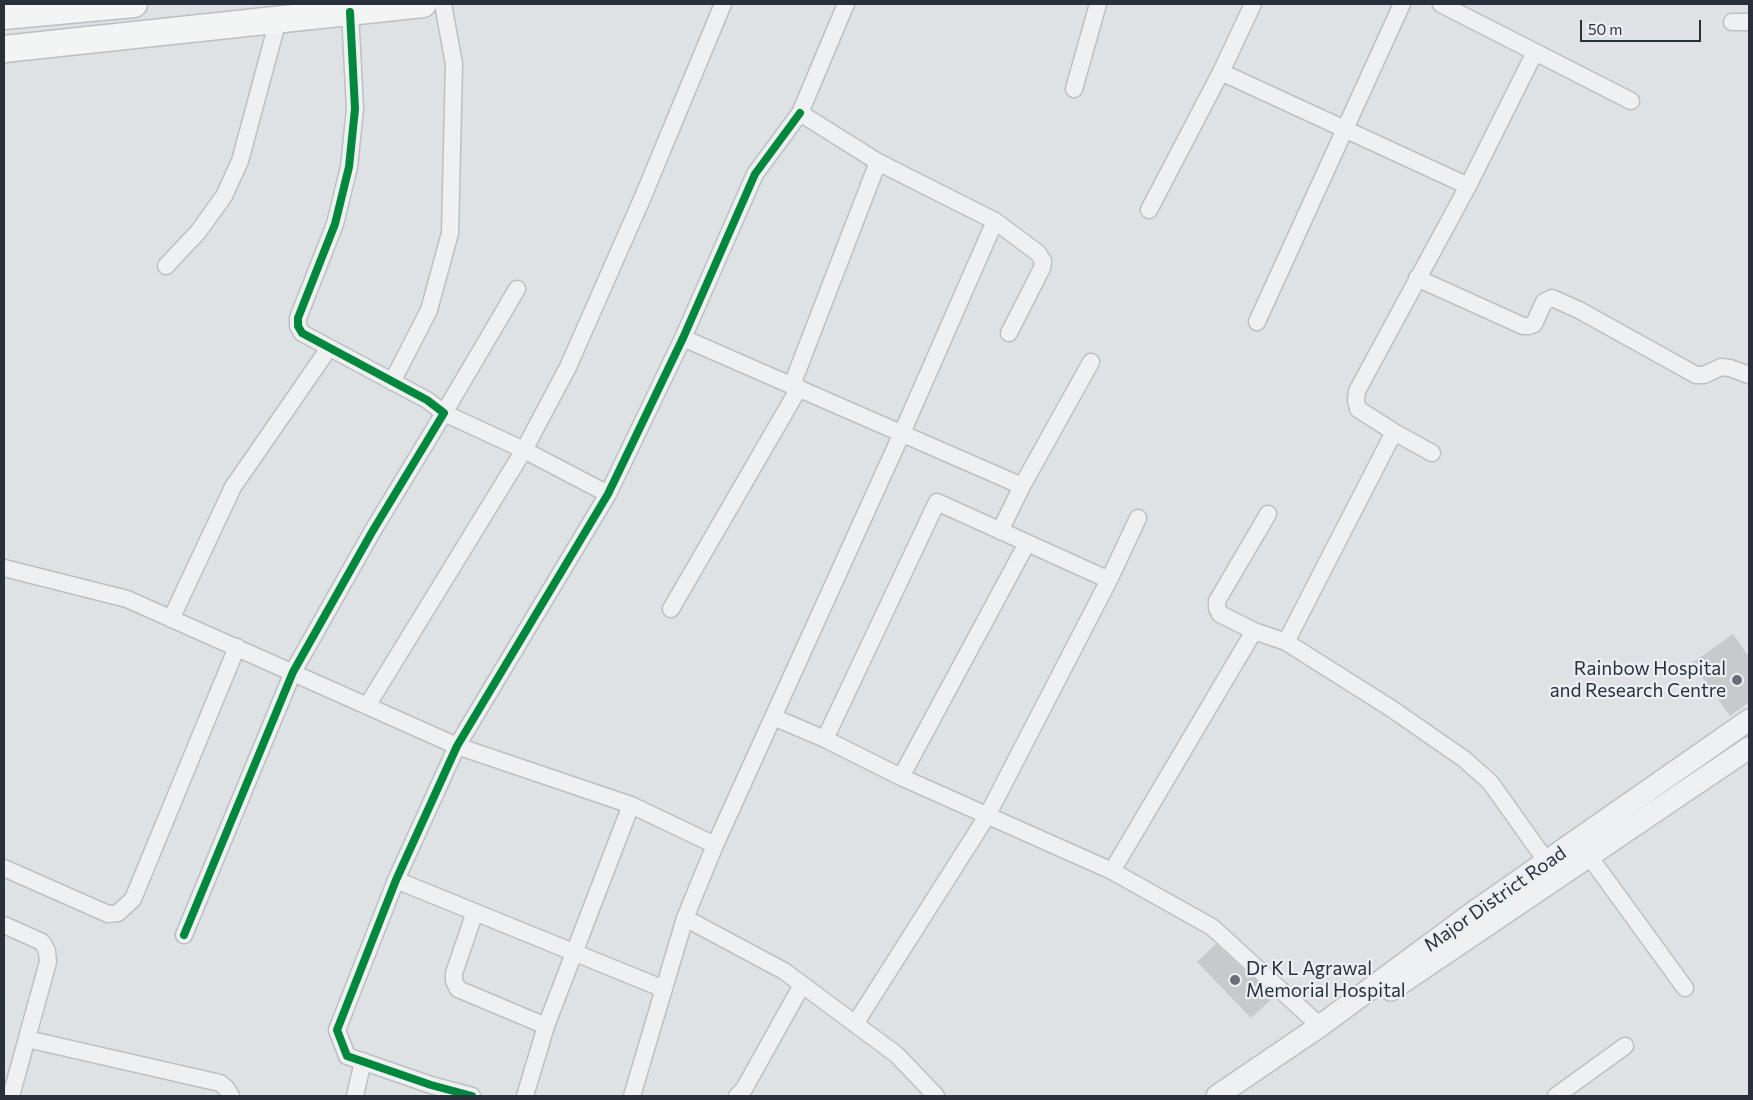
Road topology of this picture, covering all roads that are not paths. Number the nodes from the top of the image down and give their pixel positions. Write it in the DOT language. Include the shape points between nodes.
graph roads {
  1 [pos="134,4"];
  2 [pos="424,4"];
  3 [pos="443,4"];
  4 [pos="722,4"];
  5 [pos="846,4"];
  6 [pos="1098,4"];
  7 [pos="1252,4"];
  8 [pos="1402,4"];
  9 [pos="1441,4"];
  10 [pos="350,12"];
  11 [pos="4,16"];
  12 [pos="278,20"];
  13 [pos="1732,22"];
  14 [pos="1749,22"];
  15 [pos="4,49"];
  16 [pos="1535,52"];
  17 [pos="1221,72"];
  18 [pos="1074,89"];
  19 [pos="1631,101"];
  20 [pos="800,113"];
  21 [pos="1345,130"];
  22 [pos="878,162"];
  23 [pos="1468,186"];
  24 [pos="1149,210"];
  25 [pos="995,220"];
  26 [pos="166,266"];
  27 [pos="1417,278"];
  28 [pos="517,289"];
  29 [pos="1257,322"];
  30 [pos="1009,334"];
  31 [pos="683,338"];
  32 [pos="329,348"];
  33 [pos="1091,362"];
  34 [pos="1749,375"];
  35 [pos="392,382"];
  36 [pos="795,387"];
  37 [pos="444,413"];
  38 [pos="1394,432"];
  39 [pos="902,433"];
  40 [pos="524,450"];
  41 [pos="1432,453"];
  42 [pos="1022,486"];
  43 [pos="608,494"];
  44 [pos="1268,514"];
  45 [pos="1138,518"];
  46 [pos="1000,531"];
  47 [pos="1027,543"];
  48 [pos="4,568"];
  49 [pos="1109,580"];
  50 [pos="671,609"];
  51 [pos="171,619"];
  52 [pos="1254,631"];
  53 [pos="1286,642"];
  54 [pos="237,648"];
  55 [pos="293,672"];
  56 [pos="367,706"];
  57 [pos="773,717"];
  58 [pos="1749,720"];
  59 [pos="825,739"];
  60 [pos="456,746"];
  61 [pos="1749,748"];
  62 [pos="901,777"];
  63 [pos="631,805"];
  64 [pos="987,816"];
  65 [pos="715,845"];
  66 [pos="1589,856"];
  67 [pos="1547,862"];
  68 [pos="4,868"];
  69 [pos="1112,871"];
  70 [pos="396,880"];
  71 [pos="475,912"];
  72 [pos="685,918"];
  73 [pos="4,925"];
  74 [pos="184,935"];
  75 [pos="574,953"];
  76 [pos="802,985"];
  77 [pos="1686,988"];
  78 [pos="664,989"];
  79 [pos="854,1024"];
  80 [pos="546,1026"];
  81 [pos="1320,1026"];
  82 [pos="27,1039"];
  83 [pos="1625,1046"];
  84 [pos="363,1061"];
  85 [pos="11,1096"];
  86 [pos="230,1096"];
  87 [pos="355,1096"];
  88 [pos="472,1096"];
  89 [pos="525,1096"];
  90 [pos="632,1096"];
  91 [pos="738,1096"];
  92 [pos="936,1096"];
  93 [pos="1217,1096"];
  94 [pos="1233,1096"];
  95 [pos="1556,1096"];
  1 -- 11 [label="main road"];
  2 -- 10 [label="main road"];
  3 -- 35 [label="street" via="454,64 450,233 429,310"];
  4 -- 40 [label="street" via="642,199 568,367"];
  5 -- 20 [label="street"];
  6 -- 18 [label="street"];
  7 -- 17 [label="street"];
  8 -- 21 [label="street"];
  9 -- 16 [label="street"];
  10 -- 12 [label="main road"];
  10 -- 32 [label="street" via="354,109 349,167 335,224 298,318 302,333"];
  12 -- 15 [label="main road"];
  12 -- 26 [label="street" via="240,161 224,196 198,232"];
  13 -- 14 [label="street"];
  16 -- 19 [label="street"];
  16 -- 23 [label="street"];
  17 -- 21 [label="street"];
  17 -- 24 [label="street"];
  20 -- 22 [label="street"];
  20 -- 31 [label="street" via="755,174"];
  21 -- 23 [label="street"];
  21 -- 29 [label="street"];
  22 -- 25 [label="street"];
  22 -- 36 [label="street"];
  23 -- 27 [label="street"];
  25 -- 30 [label="street" via="1038,253 1043,261"];
  25 -- 39 [label="street"];
  27 -- 34 [label="street" via="1523,326 1534,324 1544,302 1552,298 1696,374 1704,375 1721,367"];
  27 -- 38 [label="street" via="1357,391 1358,409"];
  28 -- 37 [label="street"];
  31 -- 36 [label="street"];
  31 -- 43 [label="street"];
  32 -- 35 [label="street"];
  32 -- 51 [label="street" via="233,487"];
  33 -- 42 [label="street"];
  35 -- 37 [label="street"];
  36 -- 39 [label="street"];
  36 -- 50 [label="street"];
  37 -- 40 [label="street"];
  37 -- 55 [label="street"];
  38 -- 41 [label="street"];
  38 -- 53 [label="street"];
  39 -- 42 [label="street"];
  39 -- 57 [label="street"];
  40 -- 43 [label="street"];
  40 -- 56 [label="street"];
  42 -- 46 [label="street"];
  43 -- 60 [label="street"];
  44 -- 52 [label="street" via="1217,608 1220,614"];
  45 -- 49 [label="street"];
  46 -- 47 [label="street"];
  46 -- 59 [label="street" via="937,502"];
  47 -- 49 [label="street"];
  47 -- 62 [label="street"];
  48 -- 51 [label="street" via="127,599"];
  49 -- 64 [label="street"];
  51 -- 54 [label="street"];
  52 -- 53 [label="street"];
  52 -- 69 [label="street"];
  53 -- 67 [label="street" via="1464,759 1490,782"];
  54 -- 55 [label="street"];
  54 -- 68 [label="street" via="133,899 118,913 108,914"];
  55 -- 56 [label="street"];
  55 -- 74 [label="street"];
  56 -- 60 [label="street"];
  57 -- 59 [label="street"];
  57 -- 65 [label="street"];
  58 -- 67 [label="street, Major District Road"];
  59 -- 62 [label="street"];
  60 -- 63 [label="street"];
  60 -- 70 [label="street"];
  61 -- 66 [label="street"];
  62 -- 64 [label="street"];
  63 -- 65 [label="street"];
  63 -- 75 [label="street"];
  64 -- 69 [label="street"];
  64 -- 79 [label="street"];
  65 -- 72 [label="street"];
  66 -- 77 [label="street"];
  66 -- 94 [label="street"];
  67 -- 81 [label="street, Major District Road"];
  69 -- 81 [label="street" via="1212,927"];
  70 -- 71 [label="street"];
  70 -- 84 [label="street" via="338,1030 347,1056"];
  71 -- 75 [label="street"];
  71 -- 80 [label="street" via="454,973 458,989"];
  72 -- 76 [label="street" via="784,971"];
  72 -- 78 [label="street"];
  73 -- 82 [label="street" via="42,942 47,952 48,962"];
  75 -- 78 [label="street"];
  75 -- 80 [label="street"];
  76 -- 79 [label="street"];
  76 -- 91 [label="street"];
  78 -- 90 [label="street"];
  79 -- 92 [label="street" via="897,1055"];
  80 -- 89 [label="street"];
  81 -- 93 [label="street, Major District Road"];
  82 -- 85 [label="street"];
  82 -- 86 [label="street" via="220,1083"];
  83 -- 95 [label="street"];
  84 -- 87 [label="street"];
  84 -- 88 [label="street"];
}
